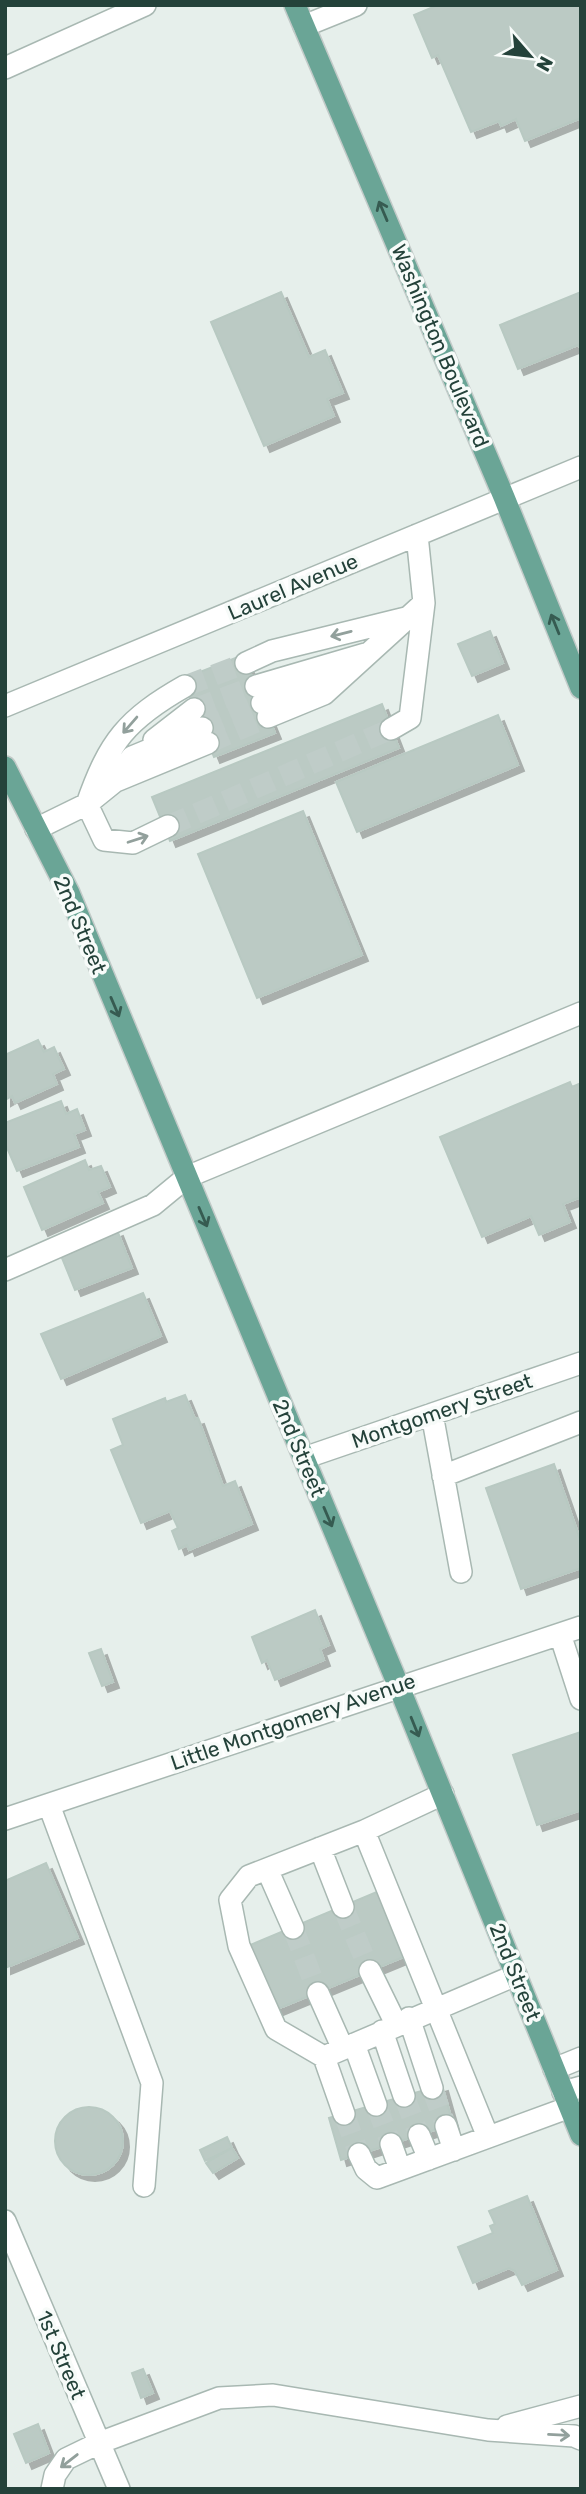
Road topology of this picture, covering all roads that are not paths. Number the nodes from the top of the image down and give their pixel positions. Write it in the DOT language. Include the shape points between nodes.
graph roads {
  1 [pos="145,5"];
  2 [pos="295,5"];
  3 [pos="356,5"];
  4 [pos="304,26"];
  5 [pos="5,68"];
  6 [pos="581,467"];
  7 [pos="504,497"];
  8 [pos="417,535"];
  9 [pos="424,603"];
  10 [pos="408,618"];
  11 [pos="364,658"];
  12 [pos="246,663"];
  13 [pos="185,685"];
  14 [pos="581,688"];
  15 [pos="5,706"];
  16 [pos="391,729"];
  17 [pos="5,766"];
  18 [pos="113,783"];
  19 [pos="87,804"];
  20 [pos="167,826"];
  21 [pos="36,829"];
  22 [pos="581,1013"];
  23 [pos="187,1177"];
  24 [pos="5,1270"];
  25 [pos="581,1363"];
  26 [pos="432,1414"];
  27 [pos="579,1429"];
  28 [pos="304,1458"];
  29 [pos="443,1476"];
  30 [pos="461,1572"];
  31 [pos="571,1631"];
  32 [pos="399,1687"];
  33 [pos="581,1699"];
  34 [pos="443,1794"];
  35 [pos="49,1805"];
  36 [pos="5,1819"];
  37 [pos="364,1831"];
  38 [pos="320,1848"];
  39 [pos="267,1869"];
  40 [pos="343,1908"];
  41 [pos="293,1928"];
  42 [pos="370,1971"];
  43 [pos="516,1975"];
  44 [pos="318,1993"];
  45 [pos="437,2008"];
  46 [pos="396,2025"];
  47 [pos="340,2050"];
  48 [pos="581,2058"];
  49 [pos="554,2069"];
  50 [pos="432,2088"];
  51 [pos="571,2095"];
  52 [pos="404,2096"];
  53 [pos="376,2105"];
  54 [pos="344,2114"];
  55 [pos="446,2126"];
  56 [pos="419,2135"];
  57 [pos="581,2135"];
  58 [pos="488,2137"];
  59 [pos="391,2144"];
  60 [pos="454,2150"];
  61 [pos="359,2154"];
  62 [pos="429,2159"];
  63 [pos="400,2169"];
  64 [pos="144,2186"];
  65 [pos="5,2221"];
  66 [pos="578,2411"];
  67 [pos="488,2430"];
  68 [pos="581,2439"];
  69 [pos="99,2444"];
  70 [pos="52,2489"];
  71 [pos="119,2489"];
  1 -- 5 [label="street"];
  2 -- 4 [label="main road, Washington Boulevard"];
  3 -- 4 [label="street"];
  7 -- 4 [label="main road, Washington Boulevard, one-way"];
  6 -- 7 [label="street, Laurel Avenue"];
  7 -- 8 [label="street, Laurel Avenue"];
  14 -- 7 [label="main road, Washington Boulevard, one-way"];
  8 -- 9 [label="street"];
  8 -- 15 [label="street, Laurel Avenue"];
  9 -- 10 [label="street"];
  9 -- 16 [label="street" via="410,718"];
  10 -- 11 [label="street"];
  10 -- 12 [label="street, one-way" via="272,651"];
  11 -- 11 [label="street" via="262,702 324,694"];
  13 -- 19 [label="street, one-way" via="145,709 126,728 99,771"];
  17 -- 21 [label="main road, 2nd Street"];
  18 -- 18 [label="street" via="201,727 132,758"];
  18 -- 19 [label="street"];
  19 -- 20 [label="street, one-way" via="104,840 133,843"];
  19 -- 21 [label="street"];
  21 -- 23 [label="main road, 2nd Street, one-way" via="69,893"];
  22 -- 23 [label="street"];
  23 -- 24 [label="street" via="153,1205"];
  23 -- 28 [label="main road, 2nd Street, one-way"];
  25 -- 26 [label="street, Montgomery Street"];
  26 -- 28 [label="street, Montgomery Street"];
  26 -- 29 [label="street"];
  27 -- 29 [label="street"];
  28 -- 32 [label="main road, 2nd Street, one-way"];
  29 -- 30 [label="street"];
  31 -- 32 [label="street, Little Montgomery Avenue"];
  31 -- 33 [label="street"];
  32 -- 34 [label="main road, 2nd Street, one-way"];
  32 -- 35 [label="street, Little Montgomery Avenue"];
  34 -- 37 [label="street"];
  34 -- 43 [label="main road, 2nd Street"];
  35 -- 36 [label="street, Little Montgomery Avenue"];
  35 -- 64 [label="street" via="152,2083"];
  37 -- 38 [label="street"];
  37 -- 45 [label="street"];
  38 -- 39 [label="street"];
  38 -- 40 [label="street"];
  39 -- 41 [label="street"];
  39 -- 47 [label="street" via="249,1876 230,1900 239,1946 276,2029"];
  42 -- 46 [label="street"];
  43 -- 45 [label="street"];
  43 -- 49 [label="main road, 2nd Street"];
  44 -- 47 [label="street"];
  45 -- 46 [label="street"];
  45 -- 58 [label="street"];
  46 -- 47 [label="street"];
  46 -- 50 [label="street"];
  46 -- 52 [label="street"];
  47 -- 53 [label="street"];
  47 -- 54 [label="street"];
  48 -- 49 [label="street"];
  49 -- 51 [label="main road, 2nd Street"];
  51 -- 57 [label="main road, 2nd Street"];
  51 -- 58 [label="street"];
  55 -- 60 [label="street"];
  56 -- 62 [label="street"];
  58 -- 60 [label="street"];
  59 -- 63 [label="street"];
  60 -- 62 [label="street"];
  61 -- 63 [label="street" via="377,2178"];
  62 -- 63 [label="street"];
  65 -- 69 [label="street, 1st Street"];
  66 -- 67 [label="street"];
  67 -- 68 [label="street, one-way"];
  67 -- 69 [label="street" via="273,2395 219,2398"];
  69 -- 70 [label="street, one-way" via="66,2459"];
  69 -- 71 [label="street, 1st Street"];
}
